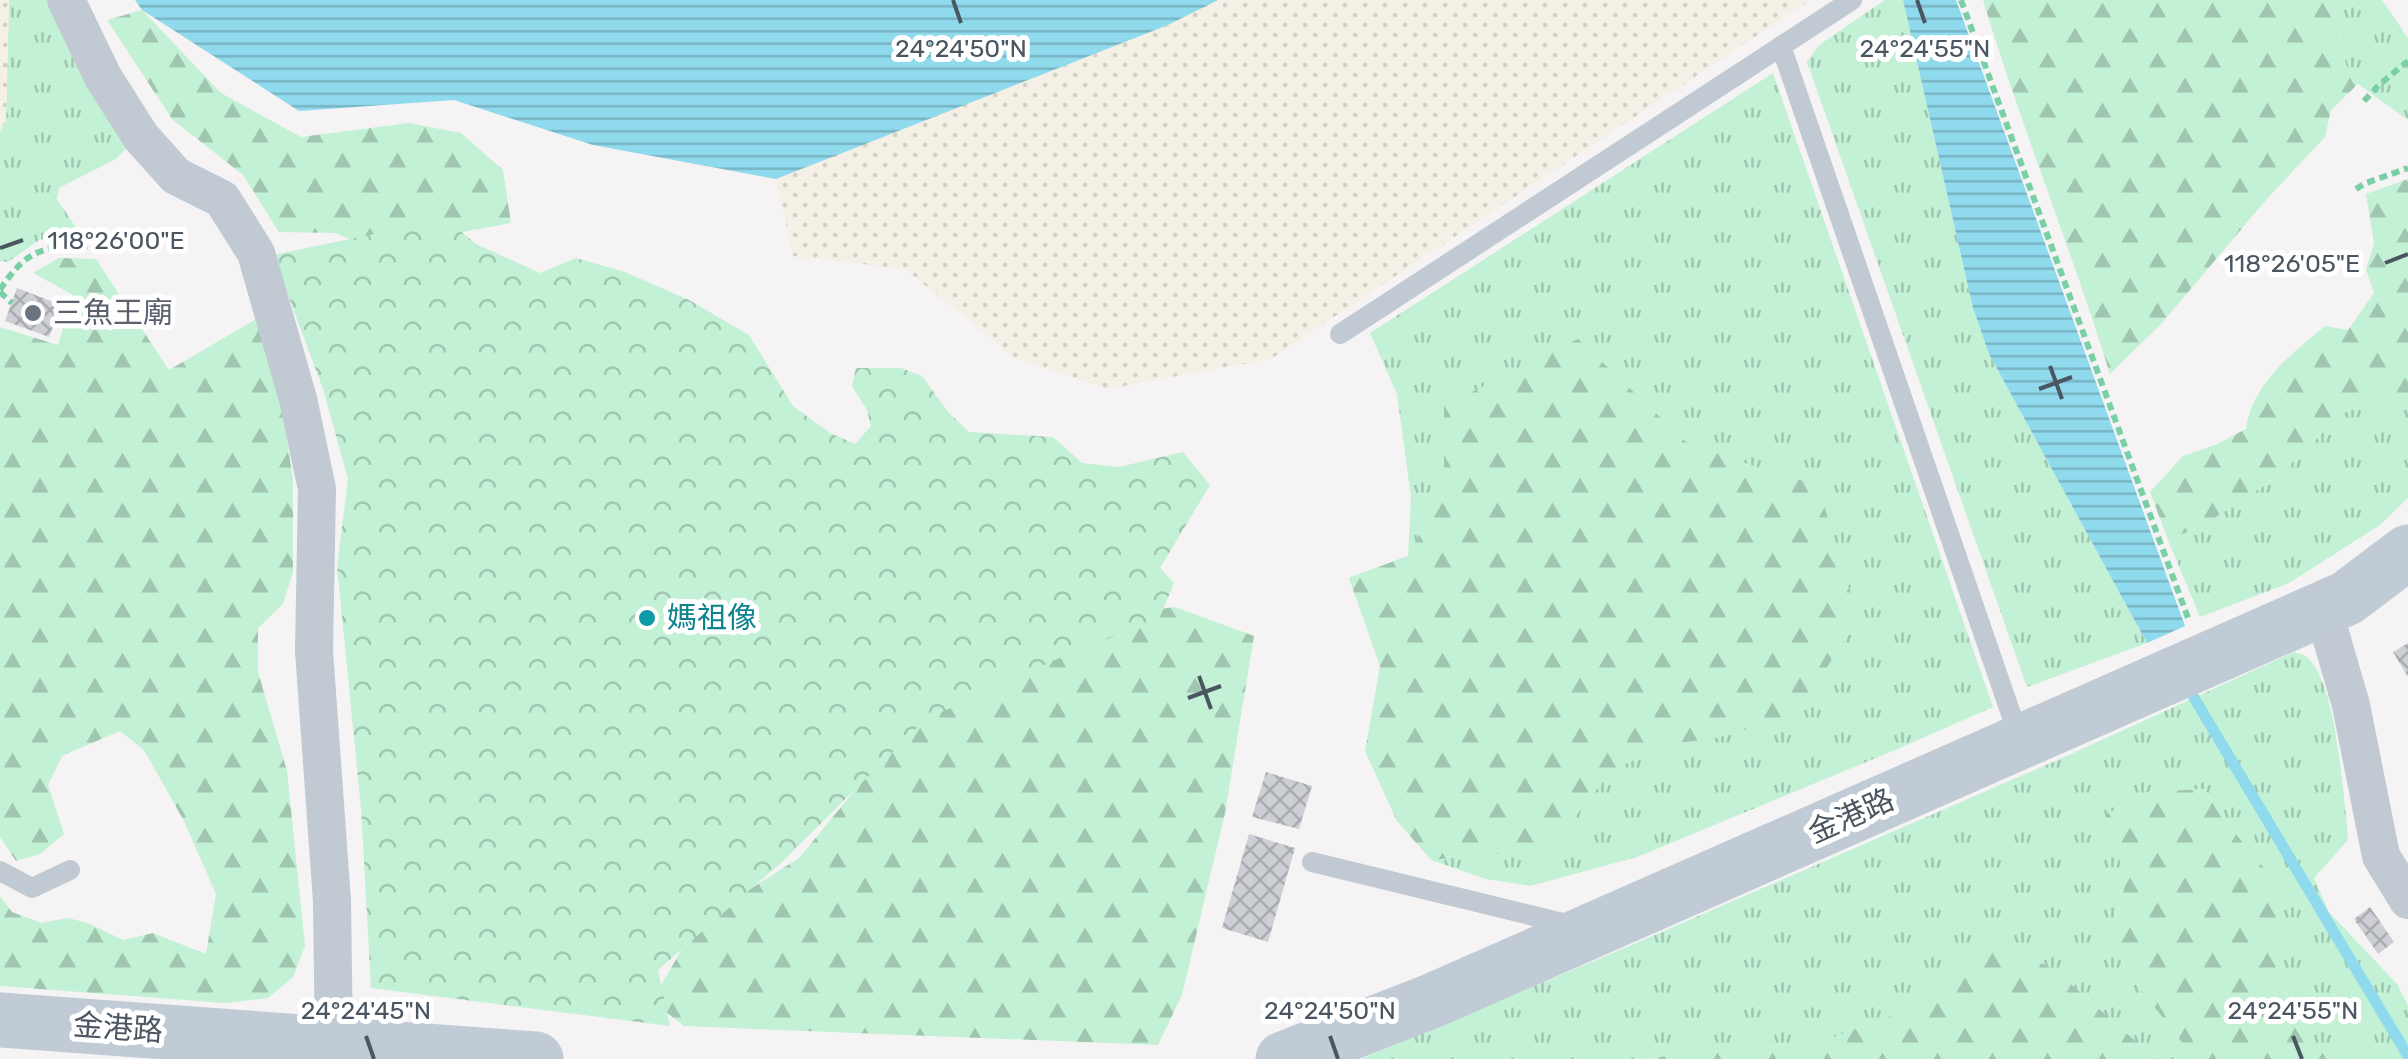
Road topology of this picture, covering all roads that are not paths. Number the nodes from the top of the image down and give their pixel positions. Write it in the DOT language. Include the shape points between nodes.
graph roads {
  1 [pos="66,0"];
  2 [pos="1852,0"];
  3 [pos="1781,46"];
  4 [pos="1340,334"];
  5 [pos="2408,552"];
  6 [pos="2323,609"];
  7 [pos="2021,742"];
  8 [pos="1312,862"];
  9 [pos="70,870"];
  10 [pos="0,871"];
  11 [pos="2408,900"];
  12 [pos="1592,930"];
  13 [pos="0,1020"];
  14 [pos="347,1050"];
  15 [pos="536,1059"];
  16 [pos="1283,1059"];
  1 -- 14 [label="street" via="141,137 176,176 222,199 256,254 298,399 318,489 314,651"];
  2 -- 3 [label="lane"];
  3 -- 4 [label="lane"];
  3 -- 7 [label="lane"];
  5 -- 6 [label="main road, 金港路"];
  6 -- 7 [label="main road, 金港路"];
  6 -- 11 [label="street" via="2351,705 2381,856"];
  7 -- 12 [label="main road, 金港路"];
  8 -- 12 [label="lane"];
  9 -- 10 [label="lane" via="32,888"];
  12 -- 16 [label="main road, 金港路"];
  13 -- 14 [label="main road, 金港路"];
  14 -- 15 [label="main road, 金港路"];
}
